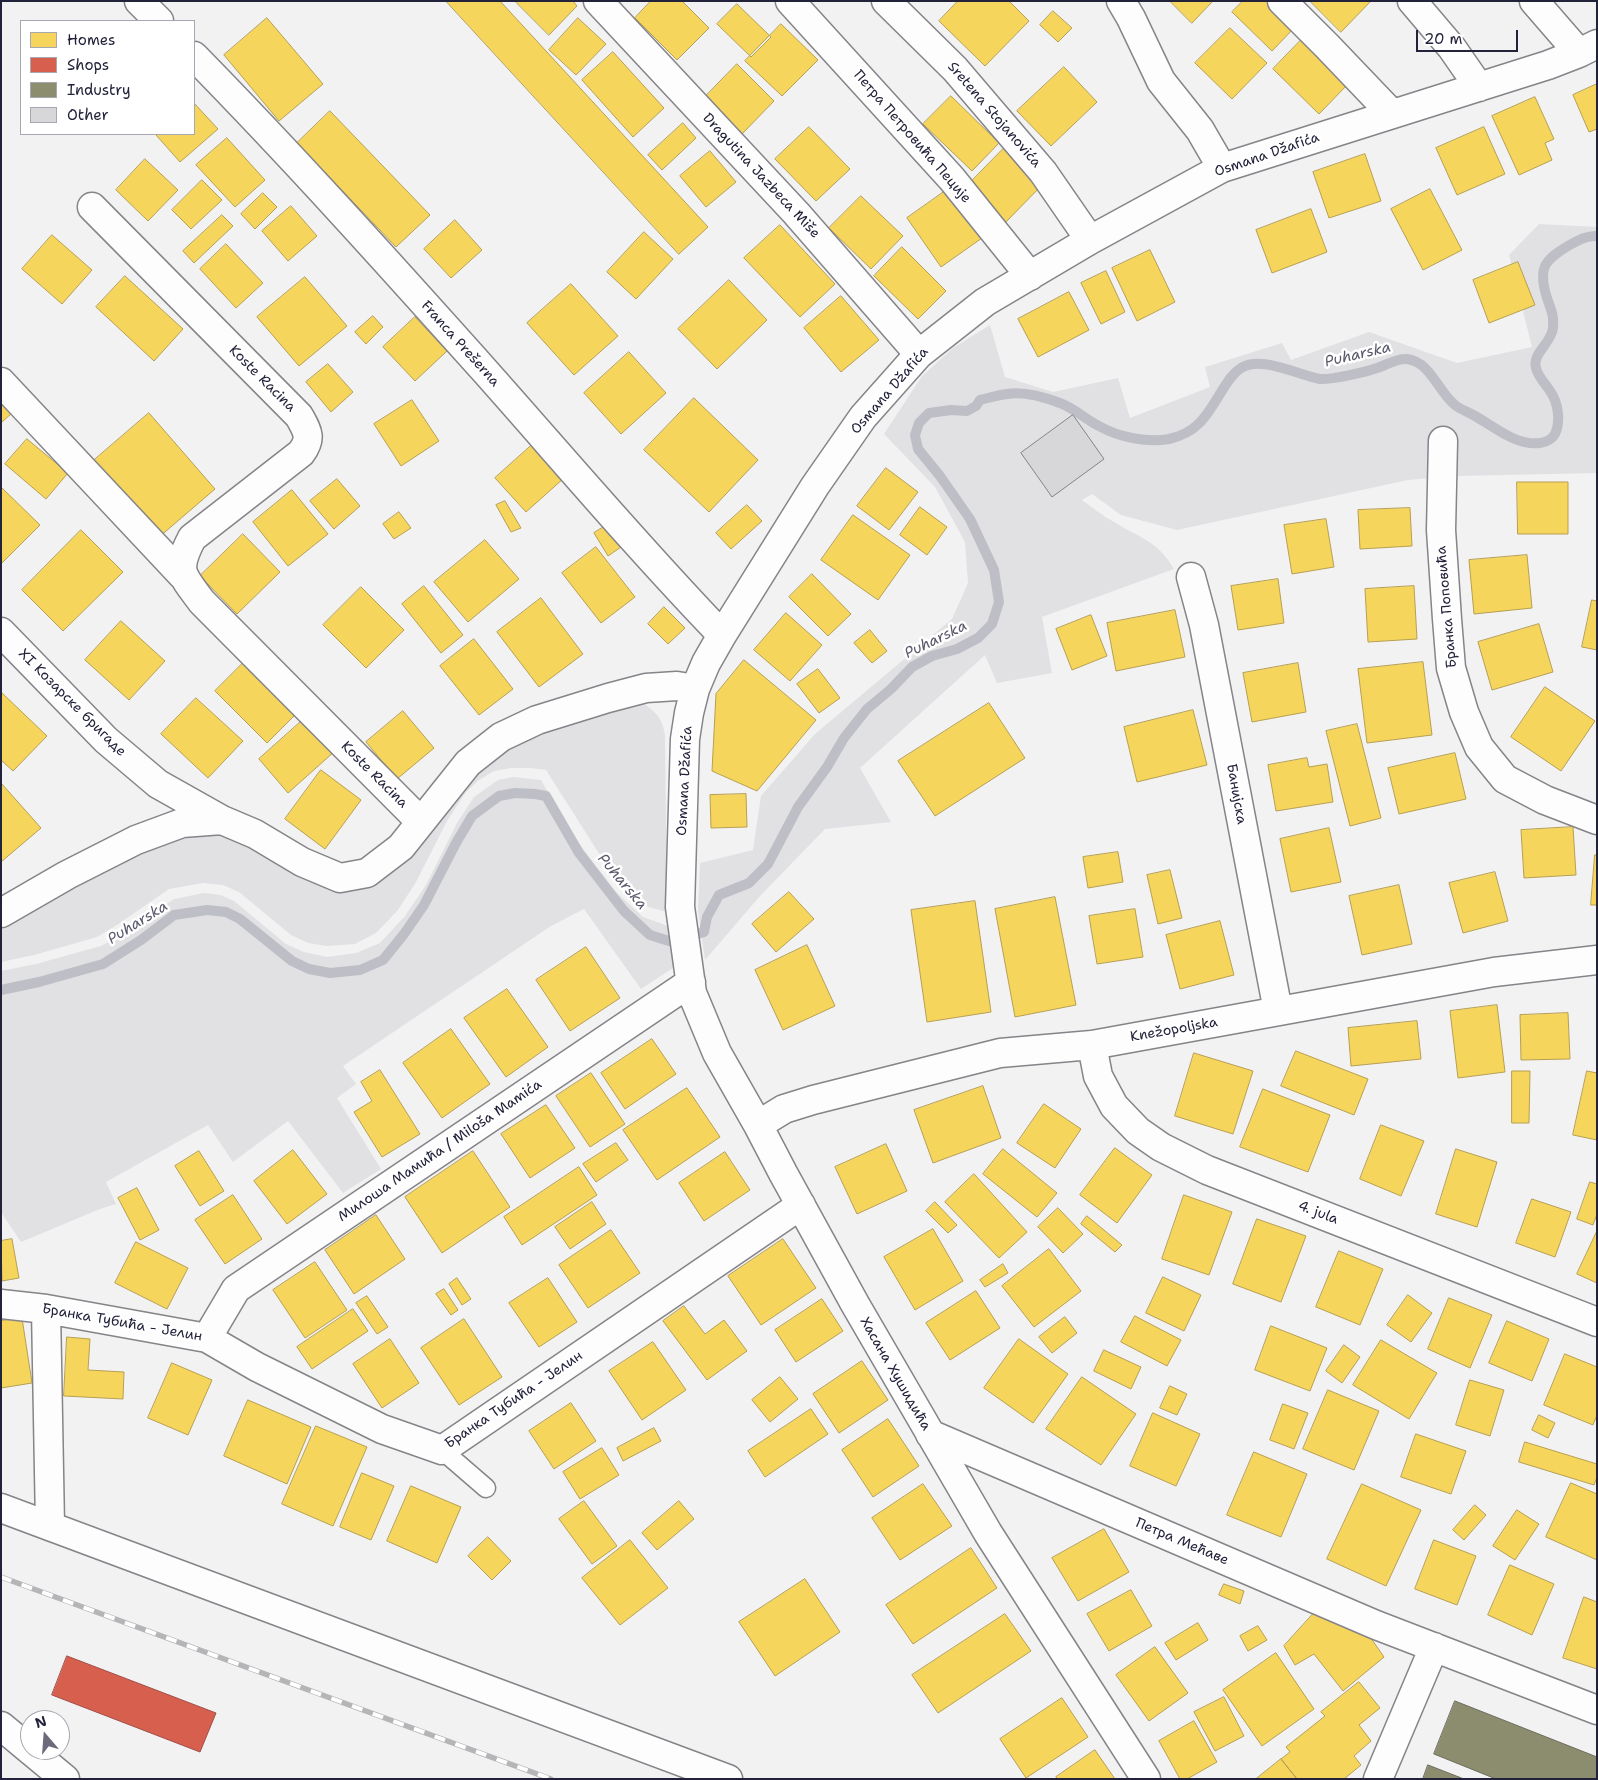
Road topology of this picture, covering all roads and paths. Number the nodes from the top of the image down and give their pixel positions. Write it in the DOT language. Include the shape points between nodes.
graph roads {
  1 [pos="139,1"];
  2 [pos="598,1"];
  3 [pos="790,1"];
  4 [pos="886,1"];
  5 [pos="1121,1"];
  6 [pos="1282,1"];
  7 [pos="1412,1"];
  8 [pos="1534,1"];
  9 [pos="158,20"];
  10 [pos="1588,48"];
  11 [pos="195,57"];
  12 [pos="1479,87"];
  13 [pos="1392,114"];
  14 [pos="1222,168"];
  15 [pos="92,207"];
  16 [pos="1090,240"];
  17 [pos="1030,276"];
  18 [pos="918,354"];
  19 [pos="1,382"];
  20 [pos="1443,440"];
  21 [pos="184,576"];
  22 [pos="1191,577"];
  23 [pos="1,632"];
  24 [pos="722,635"];
  25 [pos="695,689"];
  26 [pos="222,820"];
  27 [pos="1597,820"];
  28 [pos="421,822"];
  29 [pos="1,913"];
  30 [pos="686,950"];
  31 [pos="1597,960"];
  32 [pos="691,982"];
  33 [pos="1278,1011"];
  34 [pos="1092,1045"];
  35 [pos="758,1125"];
  36 [pos="801,1205"];
  37 [pos="1,1304"];
  38 [pos="46,1309"];
  39 [pos="1597,1322"];
  40 [pos="207,1338"];
  41 [pos="930,1434"];
  42 [pos="442,1450"];
  43 [pos="486,1488"];
  44 [pos="1,1508"];
  45 [pos="50,1526"];
  46 [pos="1434,1647"];
  47 [pos="1597,1710"];
  48 [pos="1,1726"];
  49 [pos="20,1742"];
  50 [pos="42,1760"];
  51 [pos="65,1779"];
  52 [pos="728,1779"];
  53 [pos="1146,1779"];
  54 [pos="1378,1779"];
  1 -- 9 [label="street"];
  2 -- 18 [label="street, Dragutina Jazbeca Miše" via="796,213"];
  3 -- 17 [label="street, Петра Петровића Пеције" via="952,179"];
  4 -- 16 [label="street, Sretena Stojanovića" via="955,69 1043,172"];
  5 -- 14 [label="street" via="1161,81 1200,130"];
  6 -- 13 [label="street"];
  7 -- 12 [label="street" via="1452,48"];
  8 -- 10 [label="street"];
  10 -- 12 [label="street, Osmana Džafića" via="1548,65"];
  11 -- 24 [label="street, Franca Prešerna" via="485,370 664,575"];
  12 -- 13 [label="street, Osmana Džafića"];
  13 -- 14 [label="street, Osmana Džafića"];
  14 -- 16 [label="street, Osmana Džafića"];
  15 -- 21 [label="street, Koste Racina" via="299,416 307,431 308,444 301,453 192,538 182,558"];
  16 -- 17 [label="street, Osmana Džafića"];
  17 -- 18 [label="street, Osmana Džafića" via="985,302"];
  18 -- 24 [label="street, Osmana Džafića" via="863,417 815,486"];
  19 -- 21 [label="street, Koste Racina"];
  20 -- 27 [label="street, Бранка Поповића" via="1441,530 1447,620 1451,668 1464,712 1480,747 1505,780"];
  21 -- 28 [label="street, Koste Racina" via="202,602"];
  22 -- 33 [label="street, Банијска" via="1206,634"];
  23 -- 26 [label="street, XI Козарске бригаде" via="106,740 158,784"];
  24 -- 25 [label="street, Osmana Džafića"];
  25 -- 28 [label="street, XI Козарске бригаде" via="678,686 646,688 537,720 501,737 468,763"];
  25 -- 30 [label="street, Osmana Džafića" via="685,739 680,907"];
  26 -- 28 [label="street, XI Козарске бригаде" via="340,878 367,873 401,847"];
  26 -- 29 [label="street, XI Козарске бригаде" via="182,823 136,840"];
  30 -- 32 [label="street, Хасана Хушидића"];
  31 -- 33 [label="street, Knežopoljska" via="1494,972"];
  32 -- 35 [label="street, Хасана Хушидића" via="692,993 717,1053"];
  32 -- 40 [label="street, Милоша Мамића / Miloša Mamića" via="236,1289"];
  33 -- 34 [label="street, Knežopoljska"];
  34 -- 35 [label="street, Knežopoljska" via="1000,1053 813,1100 784,1109"];
  34 -- 39 [label="street, 4. jula" via="1098,1076 1114,1106 1138,1131 1161,1148 1207,1170"];
  35 -- 36 [label="street, Хасана Хушидића"];
  36 -- 41 [label="street, Хасана Хушидића"];
  36 -- 42 [label="street, Бранка Тубића - Јелин"];
  37 -- 38 [label="street, Бранка Тубића - Јелин"];
  38 -- 40 [label="street, Бранка Тубића - Јелин"];
  38 -- 45 [label="street"];
  40 -- 42 [label="street, Бранка Тубића - Јелин" via="257,1367 382,1429"];
  41 -- 46 [label="street, Петра Мећаве"];
  41 -- 53 [label="street, Хасана Хушидића" via="988,1533"];
  42 -- 43 [label="lane"];
  44 -- 45 [label="street"];
  45 -- 52 [label="street"];
  46 -- 47 [label="street, Петра Мећаве"];
  46 -- 54 [label="street"];
  48 -- 49 [label="street"];
  50 -- 51 [label="street"];
}
